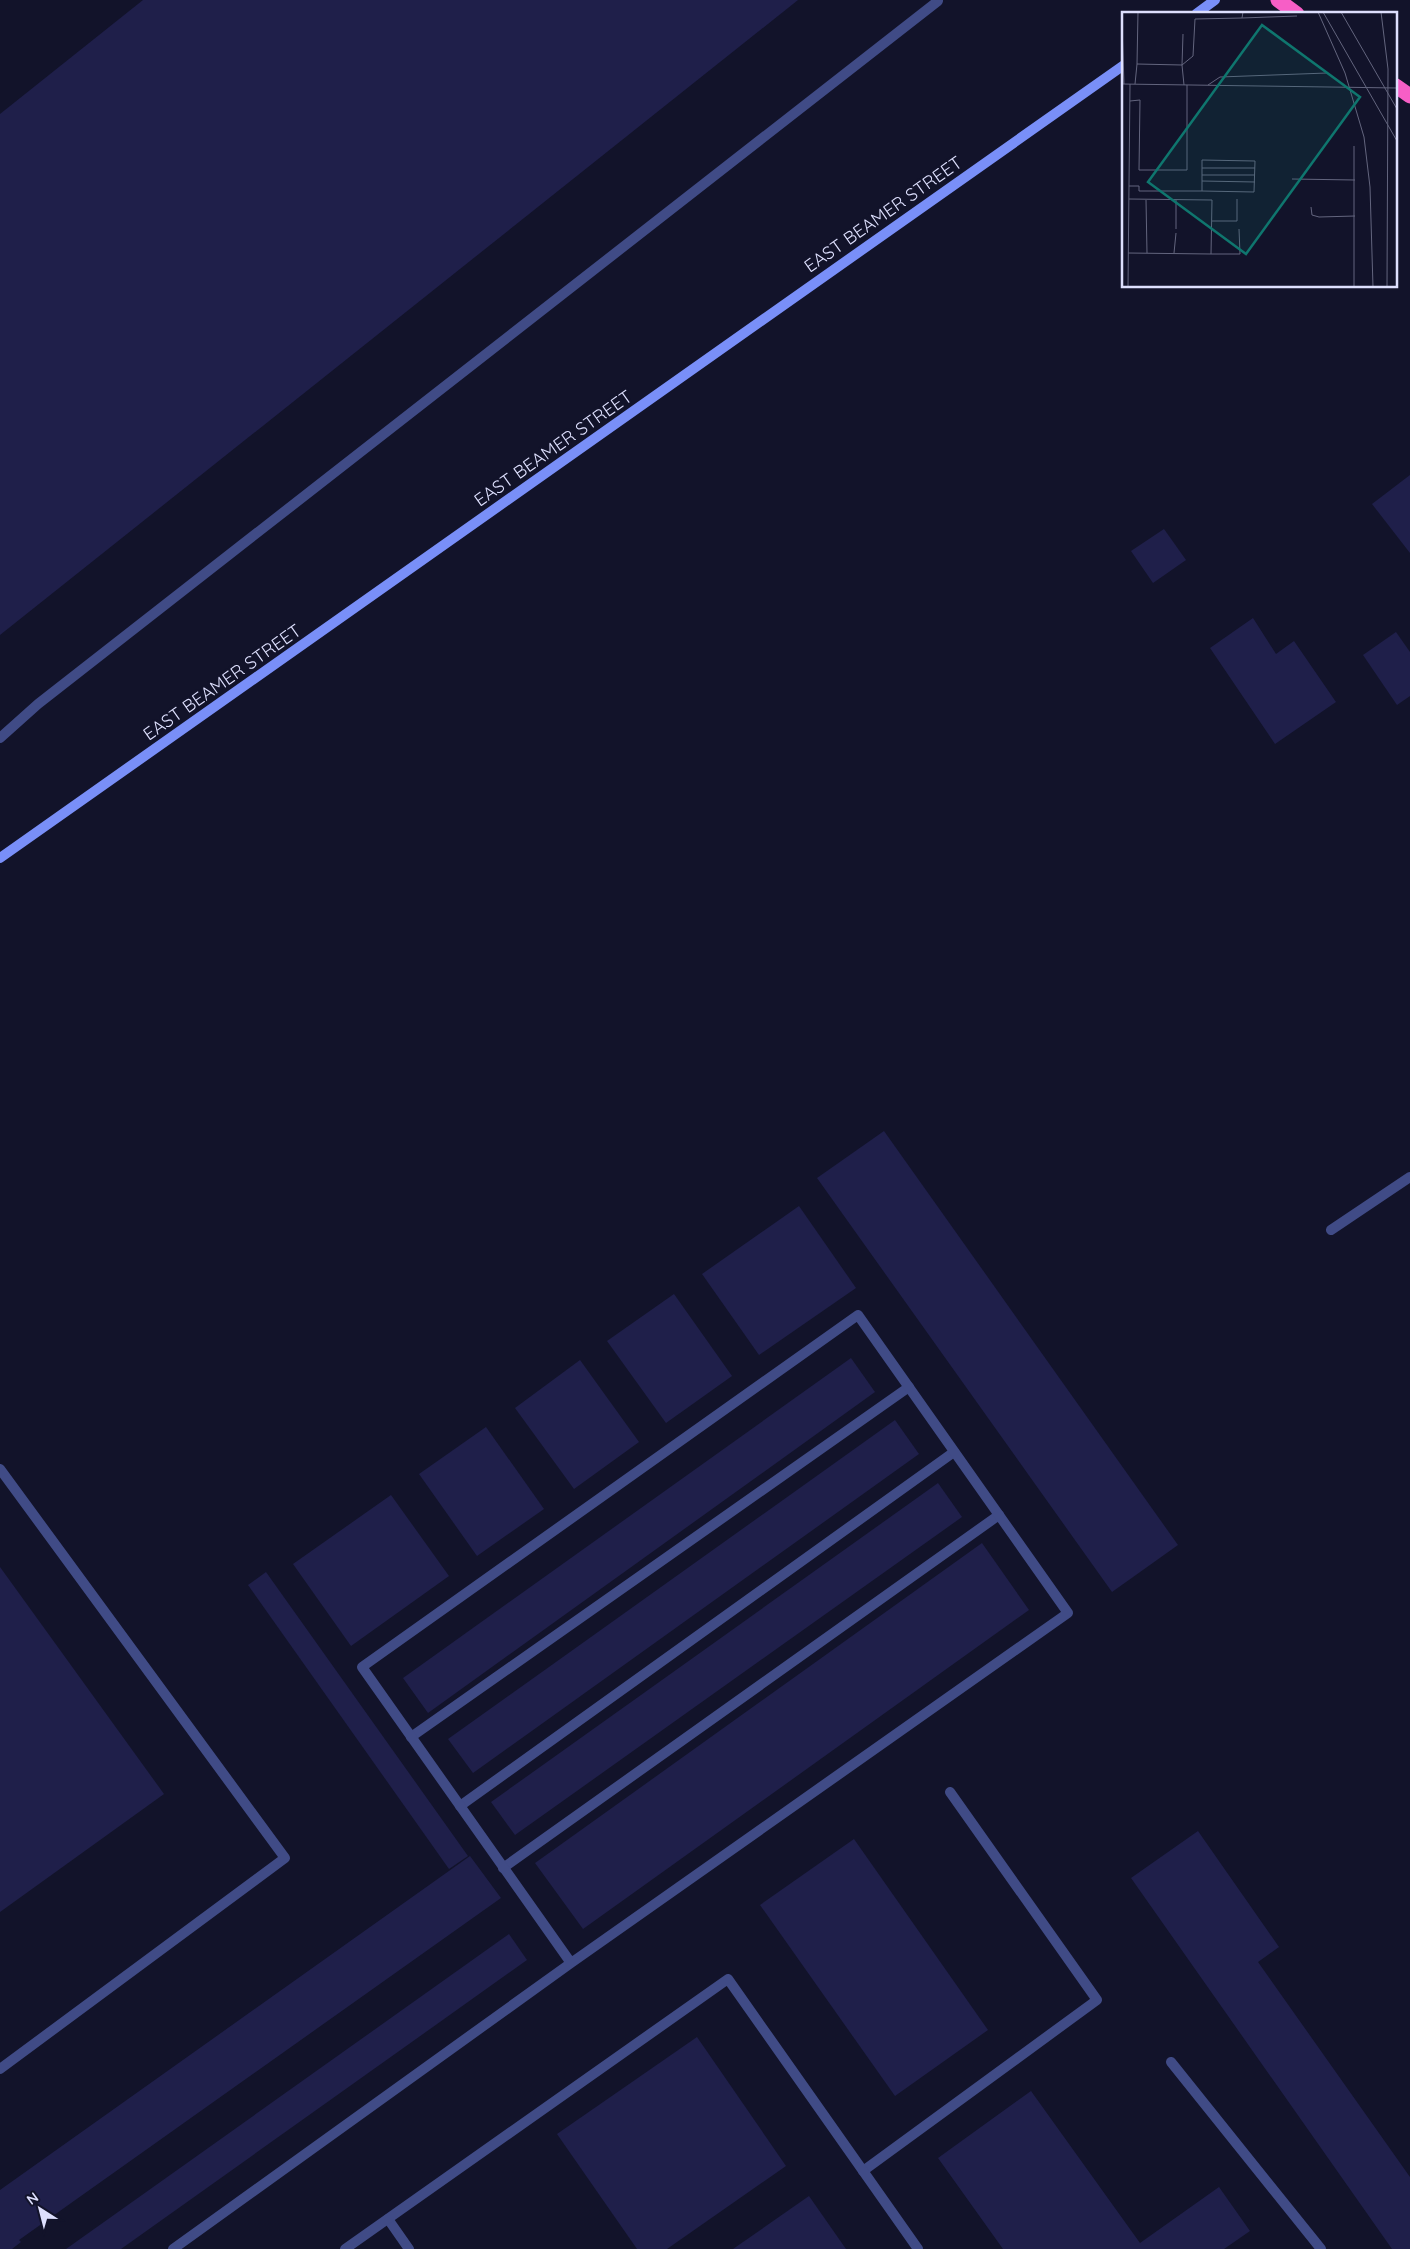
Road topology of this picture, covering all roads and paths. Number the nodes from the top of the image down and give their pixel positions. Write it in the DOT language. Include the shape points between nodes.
graph roads {
  1 [pos="1215,0"];
  2 [pos="1278,0"];
  3 [pos="938,1"];
  4 [pos="1199,12"];
  5 [pos="1294,12"];
  6 [pos="1122,66"];
  7 [pos="1398,87"];
  8 [pos="1410,96"];
  9 [pos="0,738"];
  10 [pos="0,858"];
  11 [pos="1410,1177"];
  12 [pos="1331,1230"];
  13 [pos="909,1387"];
  14 [pos="954,1452"];
  15 [pos="0,1469"];
  16 [pos="998,1515"];
  17 [pos="411,1737"];
  18 [pos="950,1792"];
  19 [pos="460,1806"];
  20 [pos="503,1868"];
  21 [pos="571,1964"];
  22 [pos="1171,2062"];
  23 [pos="0,2068"];
  24 [pos="863,2171"];
  25 [pos="388,2219"];
  26 [pos="173,2249"];
  27 [pos="345,2249"];
  28 [pos="409,2249"];
  29 [pos="918,2249"];
  30 [pos="1321,2249"];
  1 -- 4 [label="street"];
  2 -- 5 [label="highway"];
  3 -- 9 [label="lane" via="38,704"];
  6 -- 10 [label="street, EAST BEAMER STREET"];
  7 -- 8 [label="highway"];
  11 -- 12 [label="lane"];
  13 -- 14 [label="lane"];
  13 -- 17 [label="lane"];
  13 -- 17 [label="lane" via="858,1315 362,1667"];
  14 -- 16 [label="lane"];
  14 -- 19 [label="lane"];
  15 -- 23 [label="lane" via="285,1858"];
  16 -- 20 [label="lane"];
  16 -- 21 [label="lane" via="1068,1613"];
  17 -- 19 [label="lane"];
  18 -- 24 [label="lane" via="1097,2000"];
  19 -- 20 [label="lane"];
  20 -- 21 [label="lane"];
  21 -- 26 [label="lane"];
  22 -- 30 [label="lane"];
  24 -- 25 [label="lane" via="728,1979"];
  24 -- 29 [label="lane"];
  25 -- 27 [label="lane"];
  25 -- 28 [label="lane"];
}
